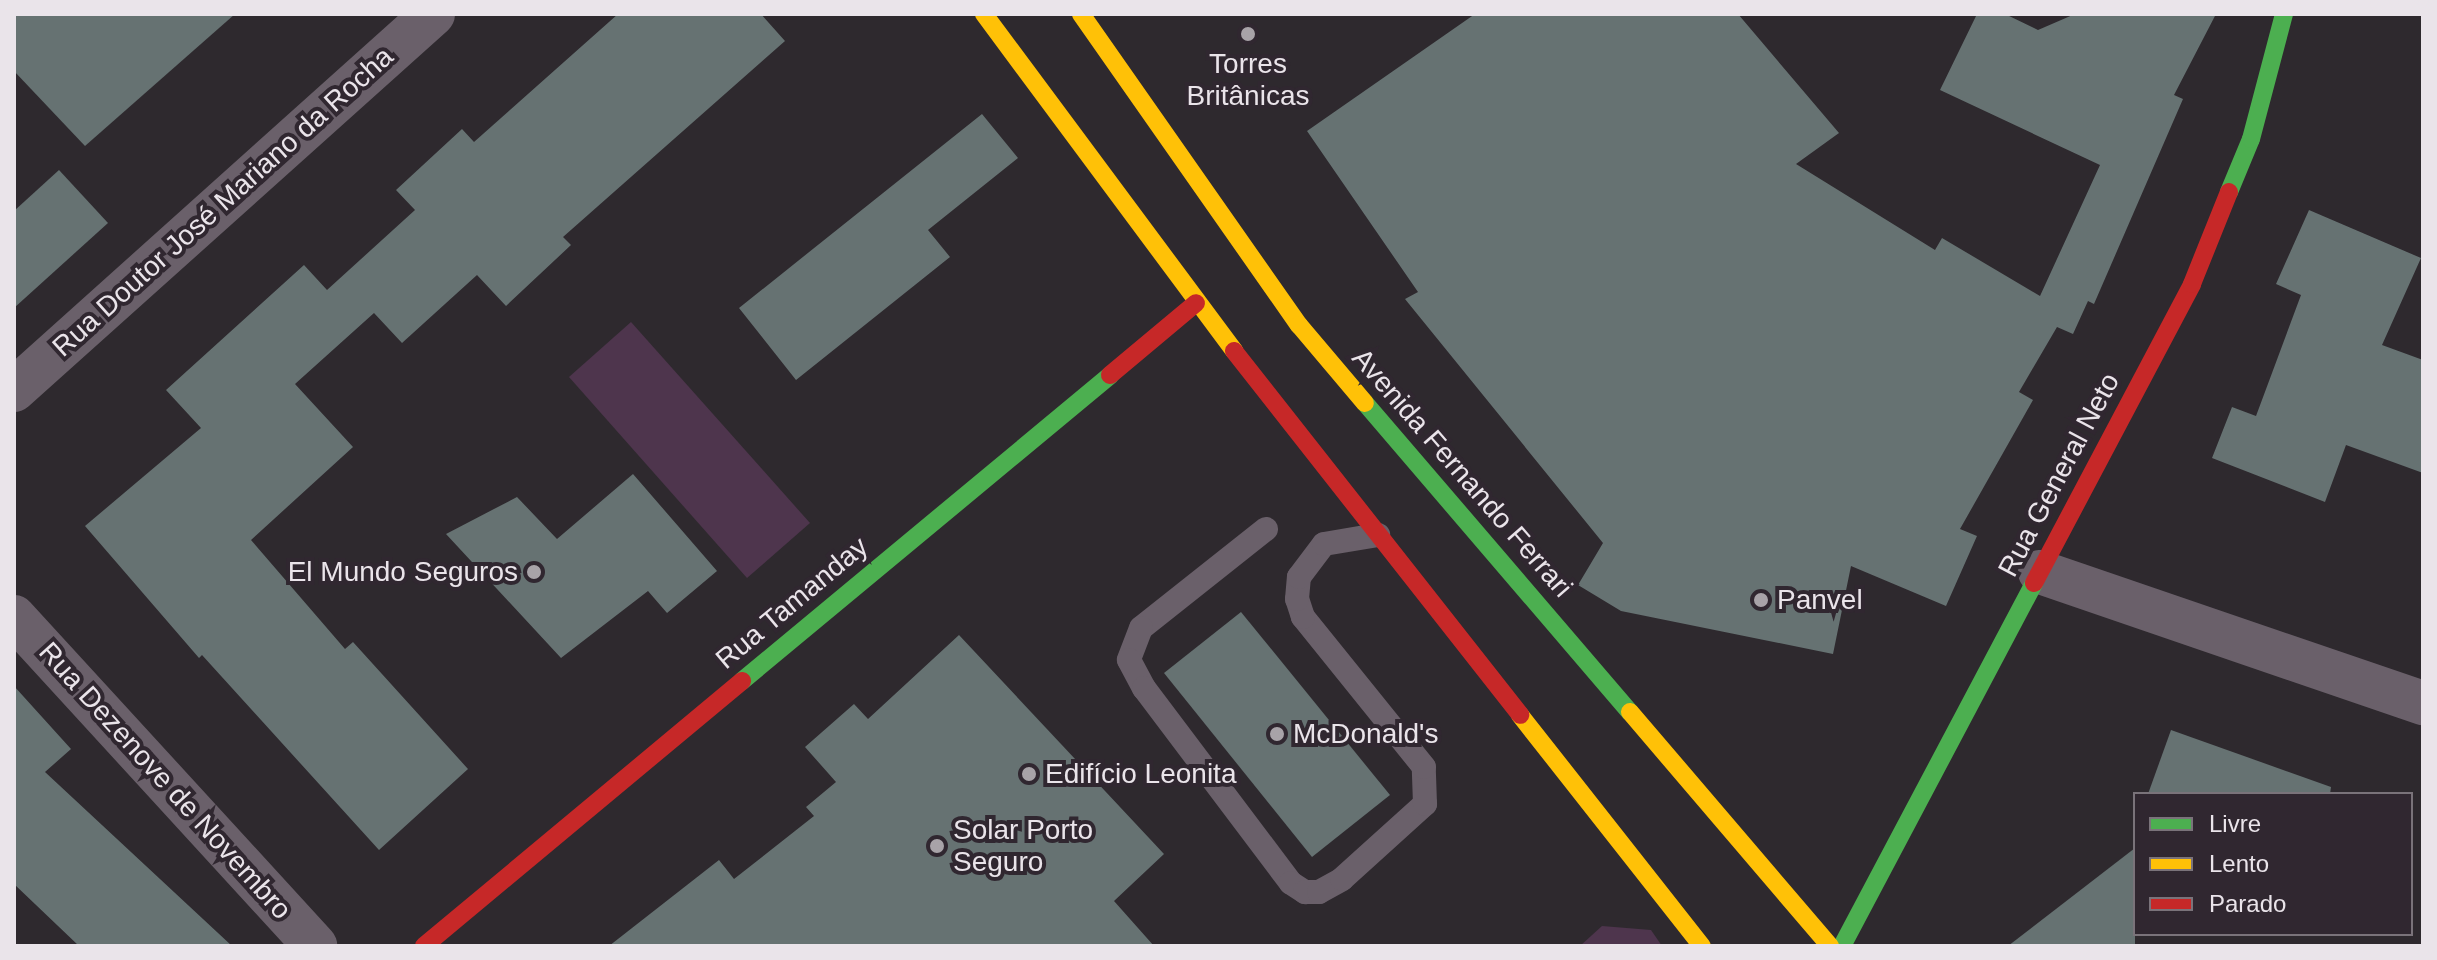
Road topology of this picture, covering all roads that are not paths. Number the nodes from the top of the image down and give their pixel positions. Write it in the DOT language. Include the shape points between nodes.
graph roads {
  1 [pos="433,14"];
  2 [pos="984,14"];
  3 [pos="1081,14"];
  4 [pos="2284,14"];
  5 [pos="1196,303"];
  6 [pos="14,390"];
  7 [pos="1266,529"];
  8 [pos="1378,535"];
  9 [pos="2040,572"];
  10 [pos="14,617"];
  11 [pos="2423,703"];
  12 [pos="315,946"];
  13 [pos="424,946"];
  14 [pos="1702,946"];
  15 [pos="1830,946"];
  16 [pos="1842,946"];
  1 -- 6 [label="street, Rua Doutor José Mariano da Rocha"];
  2 -- 5 [label="main road"];
  3 -- 15 [label="main road, Avenida Fernando Ferrari" via="1299,325"];
  4 -- 9 [label="main road, Rua General Neto" via="2251,139 2192,284"];
  5 -- 8 [label="main road"];
  5 -- 13 [label="main road, Rua Tamanday"];
  7 -- 8 [label="lane" via="1141,628 1129,660 1144,688 1291,883 1305,892 1319,892 1342,879 1425,804 1424,767 1303,617 1297,599 1299,577 1324,544"];
  8 -- 14 [label="main road"];
  9 -- 11 [label="street"];
  9 -- 16 [label="main road, Rua General Neto"];
  10 -- 12 [label="street, Rua Dezenove de Novembro"];
}
